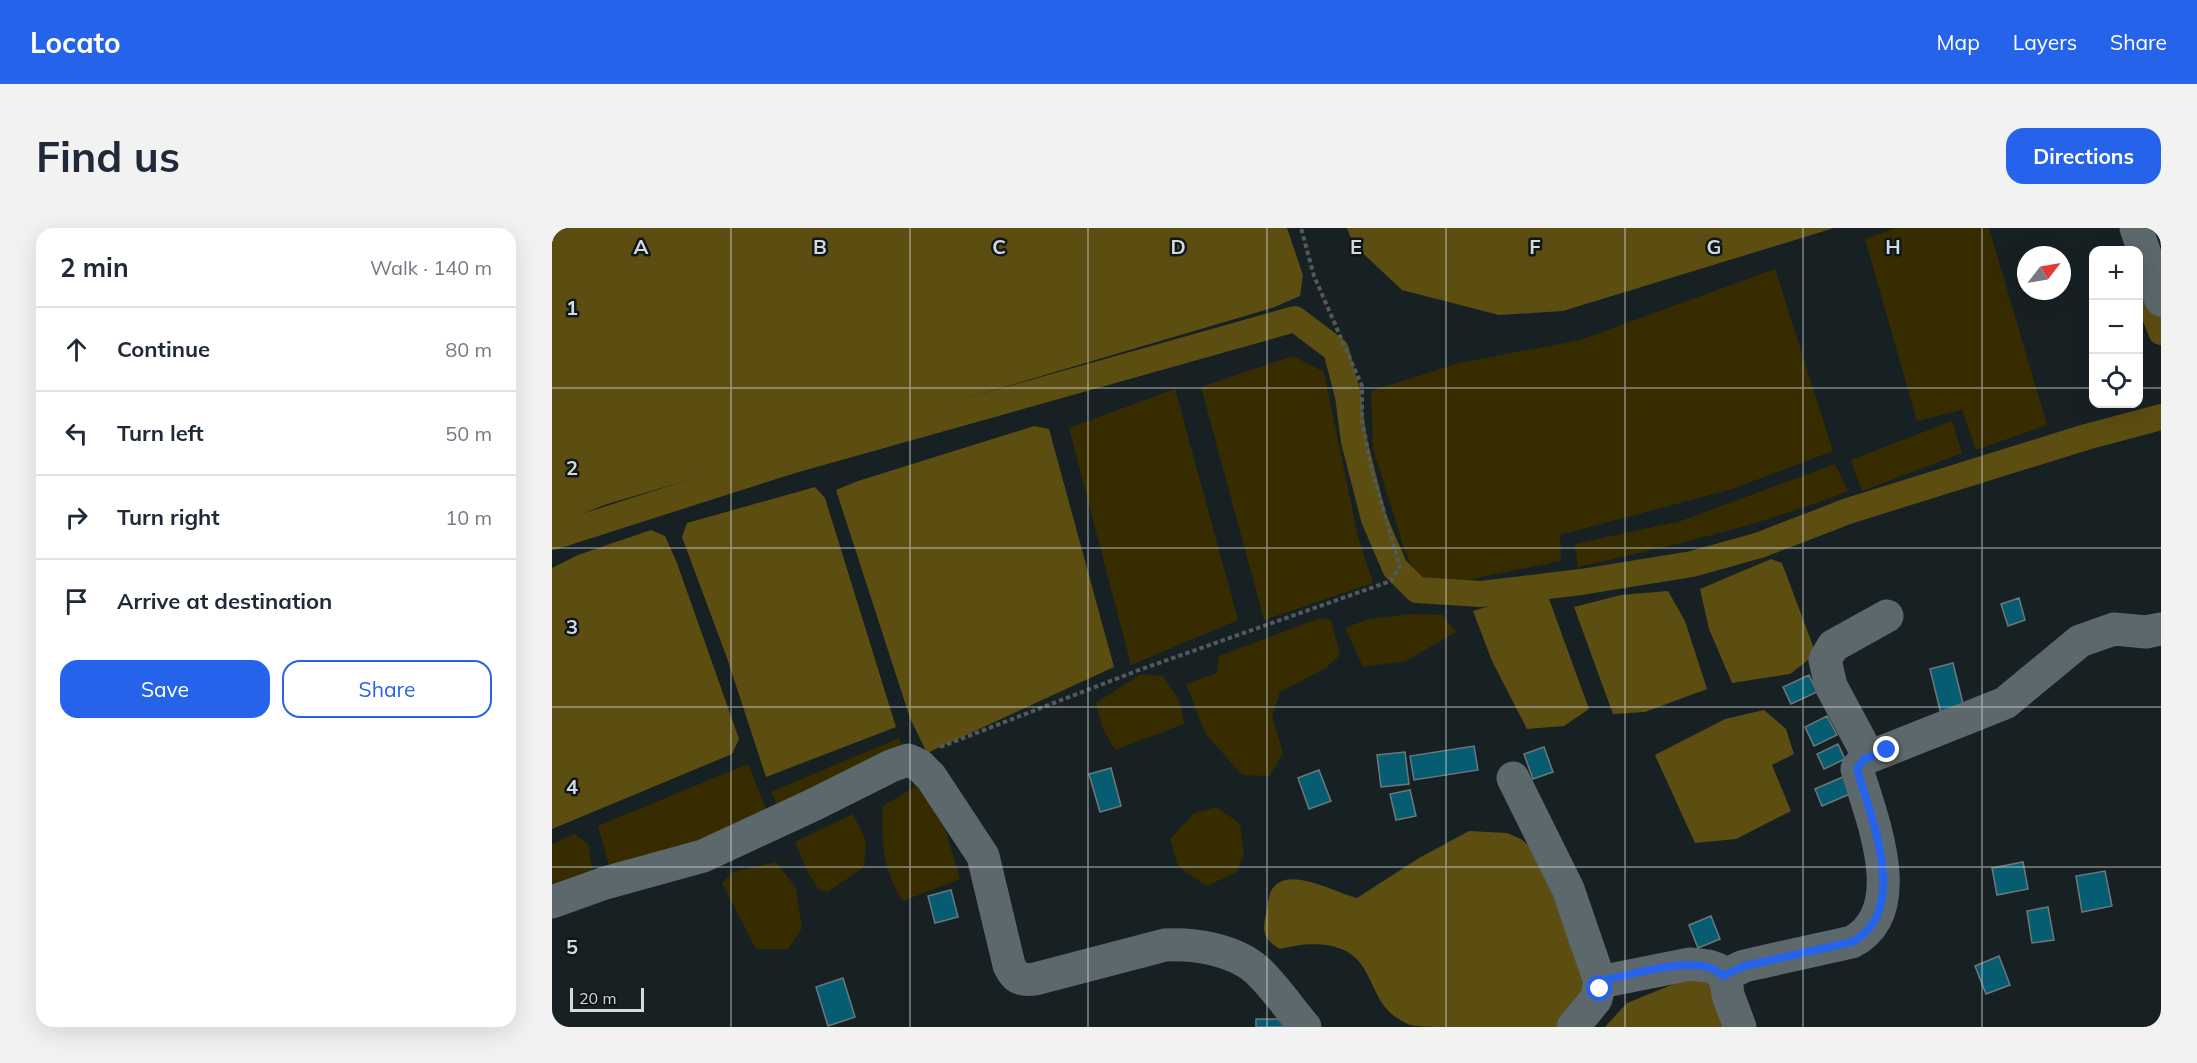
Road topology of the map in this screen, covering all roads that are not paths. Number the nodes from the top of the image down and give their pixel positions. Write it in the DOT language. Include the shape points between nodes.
graph roads {
  1 [pos="2136,228"];
  2 [pos="2161,300"];
  3 [pos="1887,616"];
  4 [pos="2161,629"];
  5 [pos="1869,757"];
  6 [pos="1513,778"];
  7 [pos="552,902"];
  8 [pos="1723,976"];
  9 [pos="1600,982"];
  10 [pos="1305,1027"];
  11 [pos="1573,1027"];
  12 [pos="1740,1027"];
  1 -- 2 [label="street"];
  3 -- 5 [label="street" via="1833,646 1825,660 1831,686"];
  4 -- 5 [label="street" via="2114,629 2080,641 2004,704"];
  5 -- 8 [label="street" via="1857,769 1883,874 1882,904 1874,924 1852,942 1744,966"];
  6 -- 9 [label="street" via="1568,889"];
  7 -- 10 [label="street" via="703,856 909,760 931,777 983,856 1008,964 1015,977 1024,981 1035,979 1179,944 1222,952 1256,969"];
  8 -- 9 [label="street" via="1717,969 1690,964"];
  8 -- 12 [label="street"];
  9 -- 11 [label="street" via="1596,999"];
}
